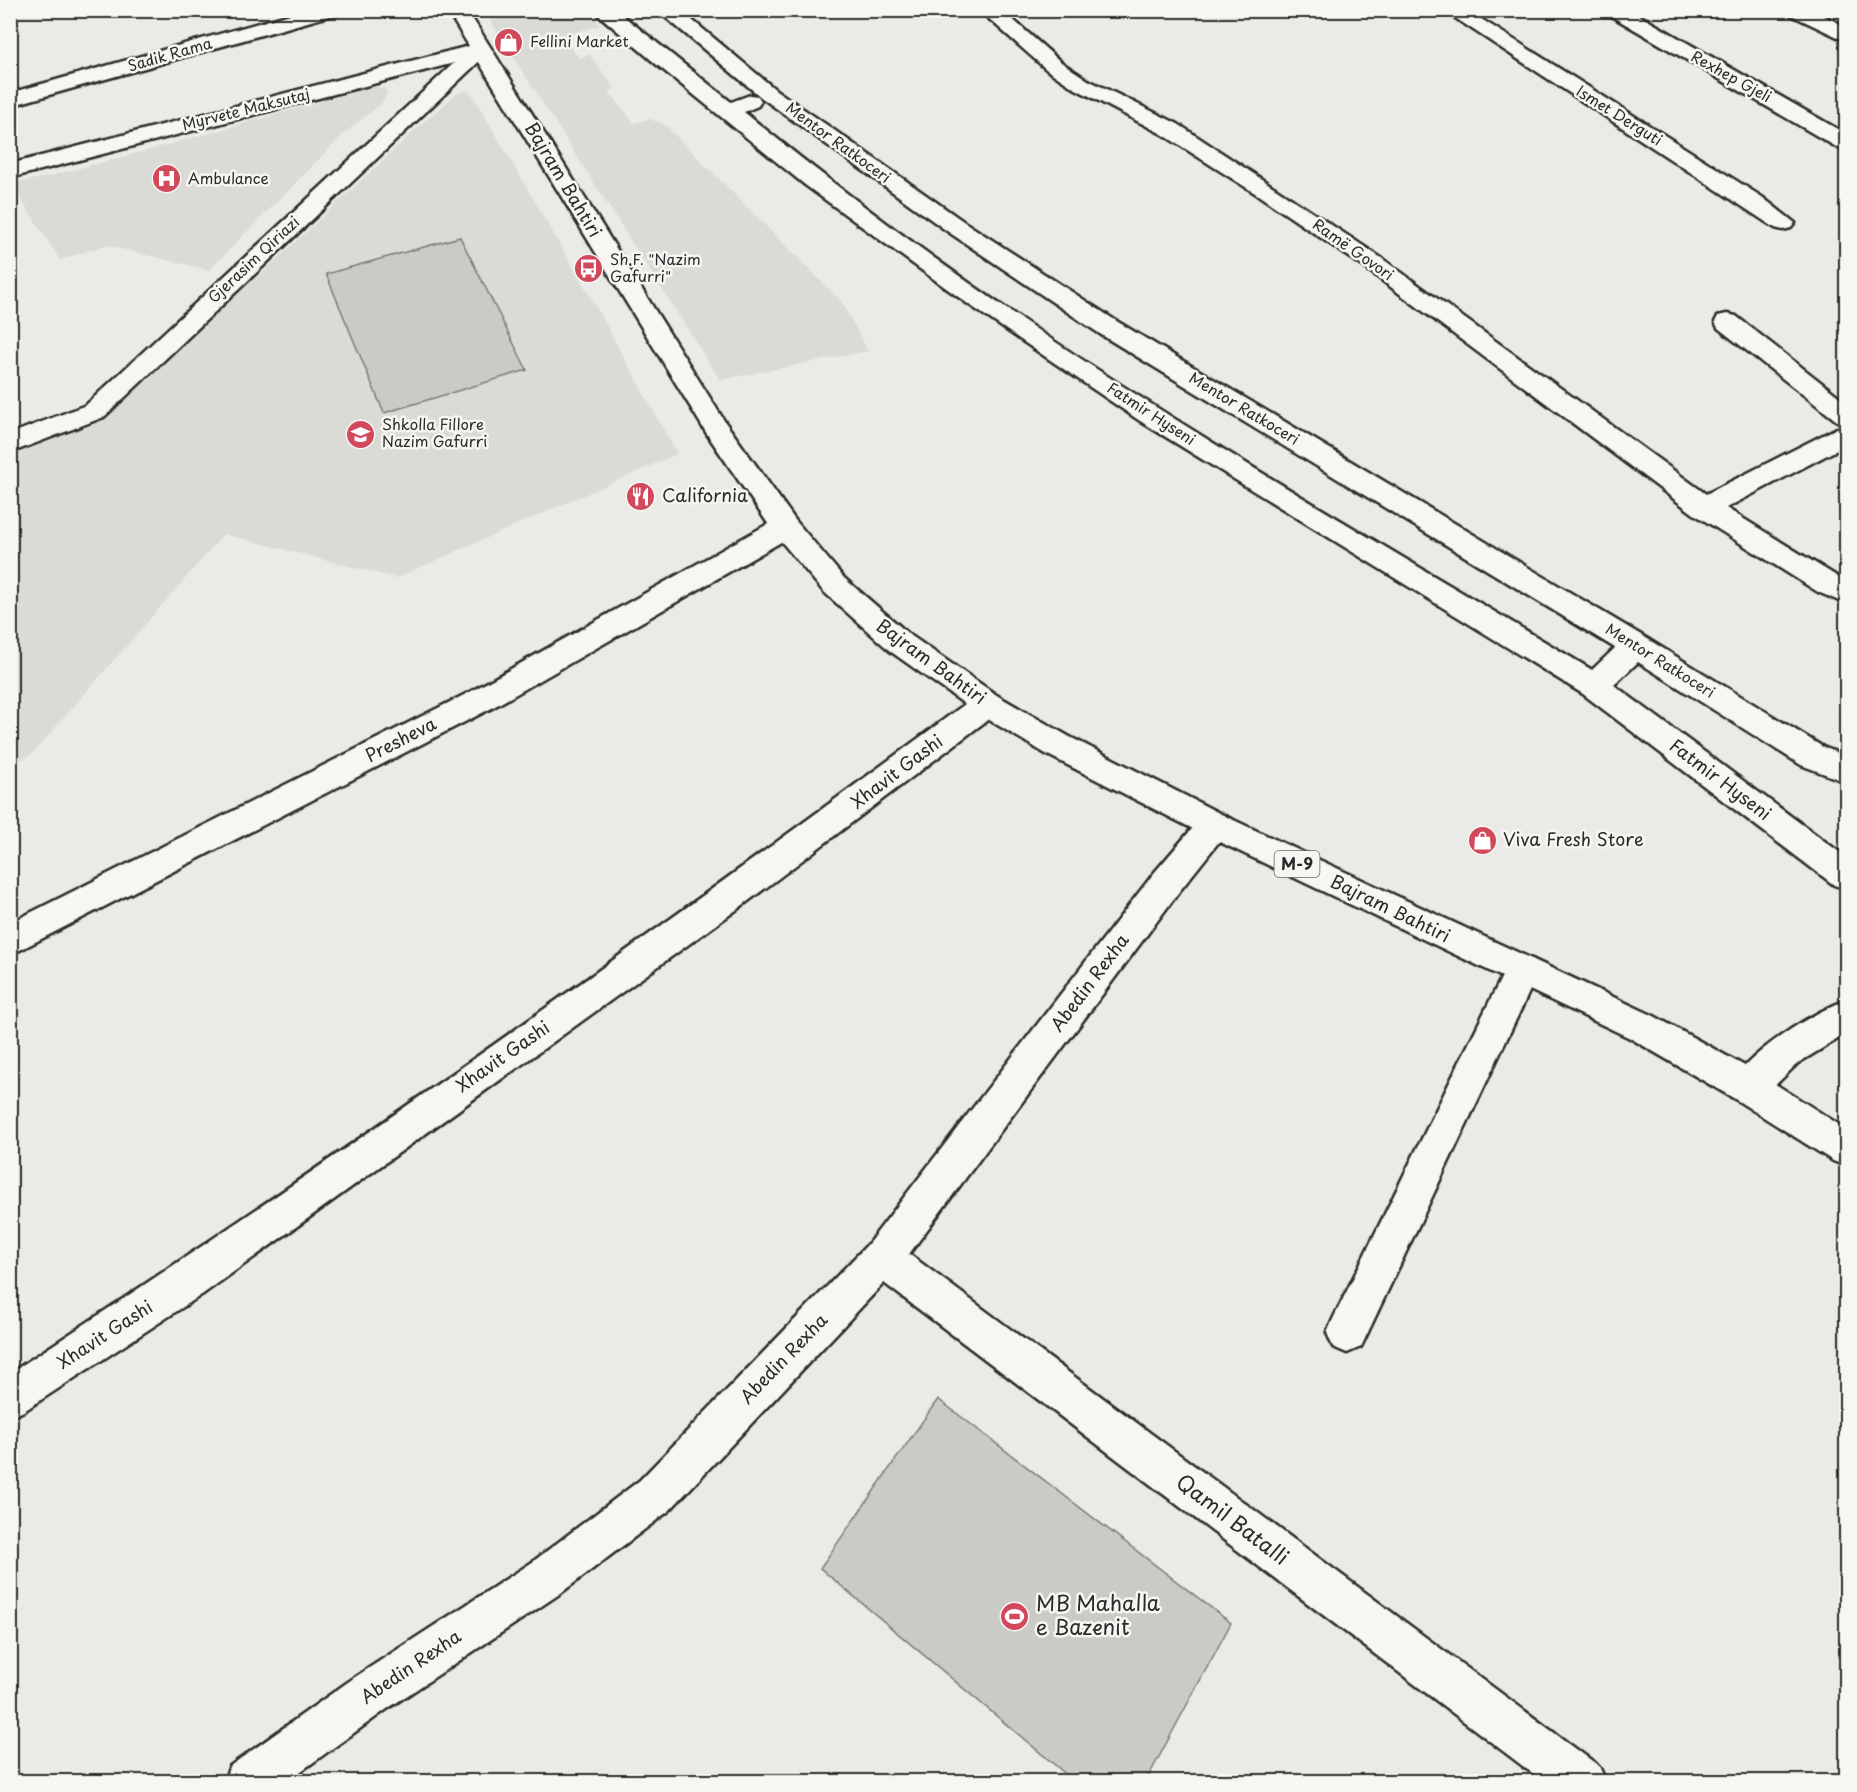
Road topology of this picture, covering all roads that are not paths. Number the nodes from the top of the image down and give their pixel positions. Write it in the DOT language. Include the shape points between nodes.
graph roads {
  1 [pos="329,10"];
  2 [pos="457,10"];
  3 [pos="603,10"];
  4 [pos="667,10"];
  5 [pos="989,10"];
  6 [pos="1453,10"];
  7 [pos="1615,10"];
  8 [pos="1796,10"];
  9 [pos="1846,35"];
  10 [pos="481,50"];
  11 [pos="769,94"];
  12 [pos="10,100"];
  13 [pos="729,111"];
  14 [pos="1846,143"];
  15 [pos="10,171"];
  16 [pos="1783,223"];
  17 [pos="1726,322"];
  18 [pos="1846,415"];
  19 [pos="1846,434"];
  20 [pos="10,444"];
  21 [pos="1704,507"];
  22 [pos="785,527"];
  23 [pos="1846,594"];
  24 [pos="1636,646"];
  25 [pos="1594,686"];
  26 [pos="987,704"];
  27 [pos="1846,770"];
  28 [pos="1214,825"];
  29 [pos="1846,875"];
  30 [pos="10,940"];
  31 [pos="1522,971"];
  32 [pos="1846,1016"];
  33 [pos="1748,1087"];
  34 [pos="1846,1149"];
  35 [pos="882,1257"];
  36 [pos="1347,1333"];
  37 [pos="10,1397"];
  38 [pos="246,1782"];
  39 [pos="1583,1782"];
  1 -- 12 [label="street, Sadik Rama"];
  2 -- 10 [label="street, Bajram Bahtiri / M-9"];
  3 -- 13 [label="street, Fatmir Hyseni"];
  4 -- 11 [label="street, Mentor Ratkoceri"];
  5 -- 21 [label="street, Ramë Govori" via="1081,84 1170,129 1372,262"];
  6 -- 16 [label="street, Ismet Derguti"];
  7 -- 14 [label="street, Rexhep Gjeli"];
  8 -- 9 [label="street"];
  10 -- 15 [label="street, Myrvete Maksutaj"];
  10 -- 20 [label="street, Gjerasim Qiriazi" via="95,411"];
  10 -- 22 [label="street, Bajram Bahtiri / M-9" via="716,428"];
  11 -- 13 [label="street"];
  11 -- 24 [label="street, Mentor Ratkoceri" via="955,226 1109,328"];
  13 -- 25 [label="street, Fatmir Hyseni" via="896,242 1149,415"];
  17 -- 18 [label="street"];
  19 -- 21 [label="street"];
  21 -- 23 [label="street, Ramë Govori"];
  22 -- 26 [label="street, Bajram Bahtiri / M-9" via="834,585 900,643"];
  22 -- 30 [label="street, Presheva" via="479,700"];
  24 -- 25 [label="street"];
  24 -- 27 [label="street, Mentor Ratkoceri" via="1812,756"];
  25 -- 29 [label="street, Fatmir Hyseni"];
  26 -- 28 [label="street, Bajram Bahtiri / M-9" via="1057,745"];
  26 -- 37 [label="street, Xhavit Gashi" via="727,898 385,1141 189,1280"];
  28 -- 31 [label="street, Bajram Bahtiri / M-9"];
  28 -- 35 [label="street, Abedin Rexha"];
  31 -- 33 [label="street, Bajram Bahtiri / M-9" via="1642,1027"];
  31 -- 36 [label="street"];
  32 -- 33 [label="street" via="1786,1052"];
  33 -- 34 [label="street, Bajram Bahtiri / M-9"];
  35 -- 38 [label="street, Abedin Rexha" via="655,1495 546,1578 371,1693"];
  35 -- 39 [label="street, Qamil Batalli"];
}
